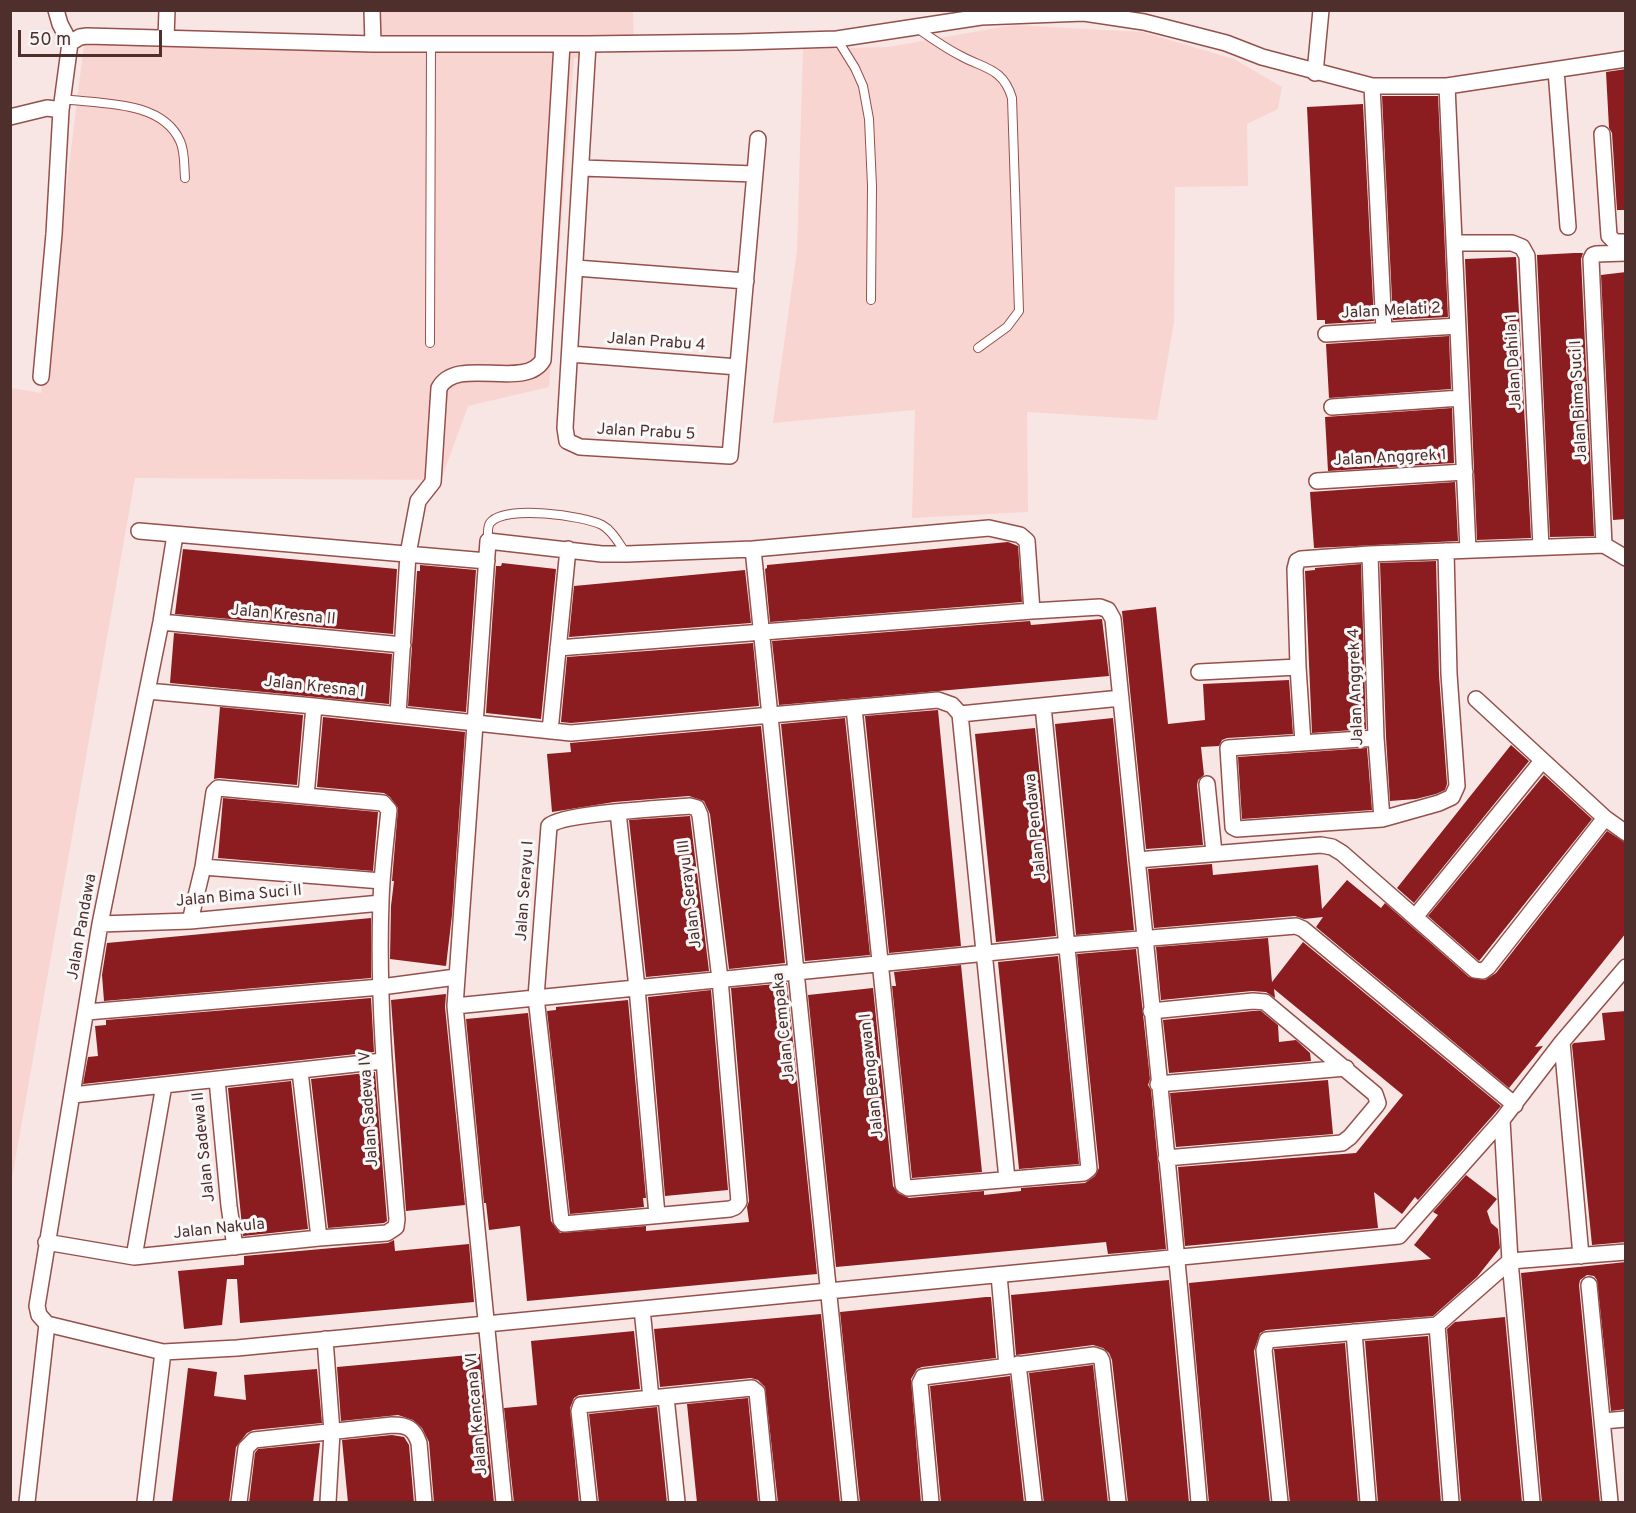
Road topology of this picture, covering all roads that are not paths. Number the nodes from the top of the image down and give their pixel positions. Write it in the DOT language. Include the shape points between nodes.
graph roads {
  1 [pos="56,10"];
  2 [pos="167,10"];
  3 [pos="372,10"];
  4 [pos="1321,10"];
  5 [pos="981,14"];
  6 [pos="917,28"];
  7 [pos="166,38"];
  8 [pos="837,39"];
  9 [pos="70,43"];
  10 [pos="373,44"];
  11 [pos="431,44"];
  12 [pos="562,44"];
  13 [pos="588,45"];
  14 [pos="1626,59"];
  15 [pos="1556,70"];
  16 [pos="1315,73"];
  17 [pos="1447,86"];
  18 [pos="1372,87"];
  19 [pos="62,105"];
  20 [pos="10,117"];
  21 [pos="1602,134"];
  22 [pos="758,139"];
  23 [pos="582,168"];
  24 [pos="755,174"];
  25 [pos="185,178"];
  26 [pos="1568,227"];
  27 [pos="1626,242"];
  28 [pos="1454,243"];
  29 [pos="1626,253"];
  30 [pos="576,268"];
  31 [pos="746,281"];
  32 [pos="871,300"];
  33 [pos="1458,326"];
  34 [pos="1384,330"];
  35 [pos="1326,334"];
  36 [pos="430,343"];
  37 [pos="978,348"];
  38 [pos="570,354"];
  39 [pos="738,367"];
  40 [pos="41,377"];
  41 [pos="1461,398"];
  42 [pos="1332,407"];
  43 [pos="1465,472"];
  44 [pos="1317,481"];
  45 [pos="139,531"];
  46 [pos="176,535"];
  47 [pos="488,541"];
  48 [pos="1604,545"];
  49 [pos="1541,547"];
  50 [pos="568,549"];
  51 [pos="753,549"];
  52 [pos="1468,550"];
  53 [pos="1446,551"];
  54 [pos="408,554"];
  55 [pos="627,554"];
  56 [pos="1370,554"];
  57 [pos="1626,558"];
  58 [pos="487,561"];
  59 [pos="1032,611"];
  60 [pos="161,622"];
  61 [pos="762,631"];
  62 [pos="403,645"];
  63 [pos="558,648"];
  64 [pos="1298,667"];
  65 [pos="1199,672"];
  66 [pos="147,691"];
  67 [pos="1121,698"];
  68 [pos="1476,699"];
  69 [pos="314,706"];
  70 [pos="1043,706"];
  71 [pos="854,708"];
  72 [pos="960,714"];
  73 [pos="398,715"];
  74 [pos="771,717"];
  75 [pos="477,724"];
  76 [pos="550,730"];
  77 [pos="1376,738"];
  78 [pos="1303,743"];
  79 [pos="1542,761"];
  80 [pos="1208,784"];
  81 [pos="306,796"];
  82 [pos="694,807"];
  83 [pos="618,812"];
  84 [pos="1605,818"];
  85 [pos="1382,819"];
  86 [pos="1626,833"];
  87 [pos="1214,853"];
  88 [pos="1137,860"];
  89 [pos="203,867"];
  90 [pos="382,881"];
  91 [pos="381,903"];
  92 [pos="1415,917"];
  93 [pos="190,921"];
  94 [pos="100,924"];
  95 [pos="1144,938"];
  96 [pos="1067,945"];
  97 [pos="985,954"];
  98 [pos="880,964"];
  99 [pos="1626,967"];
  100 [pos="798,972"];
  101 [pos="456,977"];
  102 [pos="720,979"];
  103 [pos="381,987"];
  104 [pos="637,988"];
  105 [pos="536,997"];
  106 [pos="455,1006"];
  107 [pos="1151,1011"];
  108 [pos="87,1012"];
  109 [pos="1562,1042"];
  110 [pos="383,1061"];
  111 [pos="1346,1068"];
  112 [pos="300,1071"];
  113 [pos="217,1080"];
  114 [pos="1158,1084"];
  115 [pos="164,1085"];
  116 [pos="73,1095"];
  117 [pos="1515,1105"];
  118 [pos="1502,1120"];
  119 [pos="1166,1158"];
  120 [pos="1007,1179"];
  121 [pos="657,1215"];
  122 [pos="395,1229"];
  123 [pos="319,1238"];
  124 [pos="46,1242"];
  125 [pos="235,1247"];
  126 [pos="1626,1252"];
  127 [pos="1581,1256"];
  128 [pos="134,1257"];
  129 [pos="1178,1257"];
  130 [pos="1510,1261"];
  131 [pos="999,1275"];
  132 [pos="1589,1285"];
  133 [pos="830,1291"];
  134 [pos="642,1309"];
  135 [pos="47,1323"];
  136 [pos="487,1323"];
  137 [pos="1437,1325"];
  138 [pos="1354,1332"];
  139 [pos="325,1340"];
  140 [pos="163,1352"];
  141 [pos="1012,1365"];
  142 [pos="658,1397"];
  143 [pos="1626,1419"];
  144 [pos="1603,1421"];
  145 [pos="332,1432"];
  146 [pos="27,1503"];
  147 [pos="145,1503"];
  148 [pos="239,1503"];
  149 [pos="328,1503"];
  150 [pos="424,1503"];
  151 [pos="504,1503"];
  152 [pos="589,1503"];
  153 [pos="677,1503"];
  154 [pos="768,1503"];
  155 [pos="850,1503"];
  156 [pos="931,1503"];
  157 [pos="1034,1503"];
  158 [pos="1118,1503"];
  159 [pos="1199,1503"];
  160 [pos="1280,1503"];
  161 [pos="1368,1503"];
  162 [pos="1451,1503"];
  163 [pos="1532,1503"];
  164 [pos="1610,1503"];
  1 -- 9 [label="street"];
  2 -- 7 [label="street"];
  3 -- 10 [label="street"];
  4 -- 16 [label="street"];
  5 -- 6 [label="street"];
  5 -- 16 [label="street" via="1084,13 1144,22 1226,43"];
  6 -- 8 [label="street"];
  6 -- 37 [label="lane" via="963,57 988,67 1008,86 1012,98 1019,310 1007,327"];
  7 -- 9 [label="street" via="87,36"];
  7 -- 10 [label="street"];
  8 -- 13 [label="street"];
  8 -- 32 [label="lane" via="863,86 868,119"];
  9 -- 19 [label="street"];
  10 -- 11 [label="street"];
  11 -- 12 [label="street"];
  11 -- 36 [label="lane"];
  12 -- 13 [label="street"];
  12 -- 54 [label="street" via="543,360 536,368 524,372 459,374 442,383 433,482 418,501"];
  13 -- 23 [label="street"];
  14 -- 15 [label="street"];
  15 -- 17 [label="street"];
  15 -- 26 [label="street"];
  16 -- 18 [label="street"];
  17 -- 18 [label="street"];
  17 -- 28 [label="street"];
  18 -- 34 [label="street"];
  19 -- 20 [label="street"];
  19 -- 25 [label="lane" via="139,108 156,114 182,143"];
  19 -- 40 [label="street"];
  21 -- 27 [label="street" via="1608,236 1615,242"];
  22 -- 24 [label="street"];
  23 -- 24 [label="street"];
  23 -- 30 [label="street"];
  24 -- 31 [label="street"];
  28 -- 33 [label="street"];
  28 -- 49 [label="street, Jalan Dahila 1" via="1512,243 1522,247 1527,256"];
  29 -- 48 [label="street, Jalan Bima Suci I" via="1593,255 1591,259"];
  30 -- 31 [label="street"];
  30 -- 38 [label="street"];
  31 -- 39 [label="street"];
  33 -- 34 [label="street, Jalan Melati 2"];
  33 -- 41 [label="street"];
  34 -- 35 [label="street, Jalan Melati 2"];
  38 -- 39 [label="street, Jalan Prabu 4"];
  38 -- 39 [label="street, Jalan Prabu 5" via="565,436 580,447 730,456"];
  41 -- 42 [label="street"];
  41 -- 43 [label="street"];
  43 -- 44 [label="street, Jalan Anggrek 1"];
  43 -- 52 [label="street"];
  45 -- 46 [label="street"];
  46 -- 54 [label="street"];
  46 -- 60 [label="street, Jalan Pandawa"];
  47 -- 50 [label="street"];
  47 -- 55 [label="lane" via="493,520 511,513 531,512 605,526"];
  47 -- 58 [label="street, Jalan Kencana VI"];
  48 -- 49 [label="street"];
  48 -- 57 [label="street"];
  49 -- 52 [label="street"];
  50 -- 55 [label="street"];
  50 -- 63 [label="street"];
  51 -- 55 [label="street"];
  51 -- 59 [label="street" via="989,528 1027,540"];
  51 -- 61 [label="street, Jalan Cempaka"];
  52 -- 53 [label="street"];
  53 -- 56 [label="street"];
  53 -- 85 [label="street" via="1457,786 1446,801"];
  54 -- 58 [label="street"];
  54 -- 62 [label="street"];
  56 -- 64 [label="street" via="1297,561"];
  56 -- 77 [label="street, Jalan Anggrek 4"];
  58 -- 75 [label="street, Jalan Kencana VI"];
  59 -- 61 [label="street"];
  59 -- 67 [label="street" via="1100,607 1108,610 1113,618"];
  60 -- 62 [label="street, Jalan Kresna II"];
  60 -- 66 [label="street, Jalan Pandawa"];
  61 -- 63 [label="street"];
  61 -- 74 [label="street, Jalan Cempaka"];
  62 -- 73 [label="street"];
  63 -- 76 [label="street"];
  64 -- 65 [label="street"];
  64 -- 78 [label="street"];
  66 -- 69 [label="street, Jalan Kresna I"];
  66 -- 94 [label="street, Jalan Pandawa"];
  67 -- 70 [label="street"];
  67 -- 88 [label="street"];
  68 -- 79 [label="street"];
  69 -- 73 [label="street, Jalan Kresna I"];
  69 -- 81 [label="street"];
  70 -- 72 [label="street"];
  70 -- 96 [label="street, Jalan Pendawa"];
  71 -- 72 [label="street, Jalan Kresna I" via="938,700 952,705"];
  71 -- 74 [label="street, Jalan Kresna I"];
  71 -- 98 [label="street, Jalan Bengawan I"];
  72 -- 97 [label="street"];
  73 -- 75 [label="street, Jalan Kresna I"];
  74 -- 76 [label="street, Jalan Kresna I" via="571,734"];
  74 -- 100 [label="street, Jalan Cempaka"];
  75 -- 76 [label="street, Jalan Kresna I"];
  75 -- 101 [label="street, Jalan Kencana VI"];
  77 -- 78 [label="street"];
  77 -- 85 [label="street, Jalan Anggrek 4"];
  78 -- 85 [label="street" via="1228,748 1234,828"];
  79 -- 84 [label="street"];
  79 -- 92 [label="street"];
  80 -- 87 [label="street"];
  81 -- 89 [label="street" via="218,788 214,792"];
  81 -- 90 [label="street, Jalan Sadewa IV" via="386,803 389,810"];
  82 -- 83 [label="street, Jalan Serayu I"];
  82 -- 102 [label="street, Jalan Serayu III" via="700,815"];
  83 -- 104 [label="street"];
  83 -- 105 [label="street, Jalan Serayu I" via="558,820 549,826"];
  84 -- 86 [label="street"];
  84 -- 92 [label="street" via="1483,971 1475,970"];
  87 -- 88 [label="street"];
  87 -- 92 [label="street" via="1332,847"];
  88 -- 95 [label="street"];
  89 -- 90 [label="street"];
  89 -- 93 [label="street"];
  90 -- 91 [label="street, Jalan Sadewa IV"];
  91 -- 93 [label="street, Jalan Bima Suci II"];
  91 -- 103 [label="street, Jalan Sadewa IV"];
  93 -- 94 [label="street, Jalan Bima Suci II"];
  94 -- 108 [label="street, Jalan Pandawa"];
  95 -- 96 [label="street"];
  95 -- 107 [label="street"];
  95 -- 117 [label="street" via="1296,926 1303,929"];
  96 -- 97 [label="street"];
  96 -- 120 [label="street, Jalan Pendawa" via="1089,1168 1084,1173"];
  97 -- 98 [label="street"];
  97 -- 120 [label="street"];
  98 -- 100 [label="street"];
  98 -- 120 [label="street, Jalan Bengawan I" via="903,1185 908,1188"];
  99 -- 109 [label="street"];
  100 -- 102 [label="street"];
  100 -- 133 [label="street, Jalan Cempaka"];
  101 -- 103 [label="street"];
  101 -- 106 [label="street, Jalan Kencana VI"];
  102 -- 104 [label="street"];
  102 -- 121 [label="street, Jalan Serayu III" via="739,1202 730,1209"];
  103 -- 108 [label="street"];
  103 -- 110 [label="street, Jalan Sadewa IV"];
  104 -- 105 [label="street"];
  104 -- 121 [label="street"];
  105 -- 106 [label="street"];
  105 -- 121 [label="street" via="561,1220 566,1224"];
  106 -- 136 [label="street, Jalan Kencana VI"];
  107 -- 111 [label="street" via="1261,1001"];
  107 -- 114 [label="street"];
  108 -- 116 [label="street, Jalan Pandawa"];
  109 -- 117 [label="street"];
  109 -- 127 [label="street"];
  110 -- 112 [label="street"];
  110 -- 122 [label="street, Jalan Sadewa IV"];
  111 -- 114 [label="street"];
  111 -- 119 [label="street" via="1375,1094 1378,1103 1342,1143"];
  112 -- 113 [label="street"];
  112 -- 123 [label="street"];
  113 -- 115 [label="street"];
  113 -- 125 [label="street, Jalan Sadewa II"];
  114 -- 119 [label="street"];
  115 -- 116 [label="street"];
  115 -- 128 [label="street"];
  116 -- 124 [label="street, Jalan Pandawa"];
  117 -- 118 [label="street"];
  118 -- 129 [label="street" via="1399,1236"];
  118 -- 130 [label="street"];
  119 -- 129 [label="street"];
  122 -- 123 [label="street, Jalan Nakula" via="387,1233"];
  123 -- 125 [label="street, Jalan Nakula"];
  124 -- 128 [label="street, Jalan Nakula"];
  124 -- 135 [label="street, Jalan Pandawa" via="37,1306"];
  125 -- 128 [label="street, Jalan Nakula"];
  126 -- 127 [label="street"];
  127 -- 130 [label="street"];
  129 -- 131 [label="street"];
  129 -- 159 [label="street"];
  130 -- 137 [label="street"];
  130 -- 163 [label="street"];
  131 -- 133 [label="street"];
  131 -- 141 [label="street"];
  132 -- 144 [label="street"];
  133 -- 134 [label="street"];
  133 -- 155 [label="street, Jalan Cempaka"];
  134 -- 136 [label="street"];
  134 -- 142 [label="street"];
  135 -- 140 [label="street"];
  135 -- 146 [label="street"];
  136 -- 139 [label="street"];
  136 -- 151 [label="street, Jalan Kencana VI"];
  137 -- 138 [label="street"];
  137 -- 162 [label="street"];
  138 -- 160 [label="street" via="1265,1342"];
  138 -- 161 [label="street"];
  139 -- 140 [label="street"];
  139 -- 145 [label="street"];
  140 -- 147 [label="street"];
  141 -- 156 [label="street" via="921,1379"];
  141 -- 157 [label="street"];
  141 -- 158 [label="street" via="1094,1355 1102,1359"];
  142 -- 152 [label="street" via="580,1405"];
  142 -- 153 [label="street"];
  142 -- 154 [label="street" via="756,1390"];
  143 -- 144 [label="street"];
  144 -- 164 [label="street"];
  145 -- 148 [label="street" via="260,1438 250,1443 246,1448"];
  145 -- 149 [label="street"];
  145 -- 150 [label="street" via="392,1425 411,1428 419,1443"];
}
